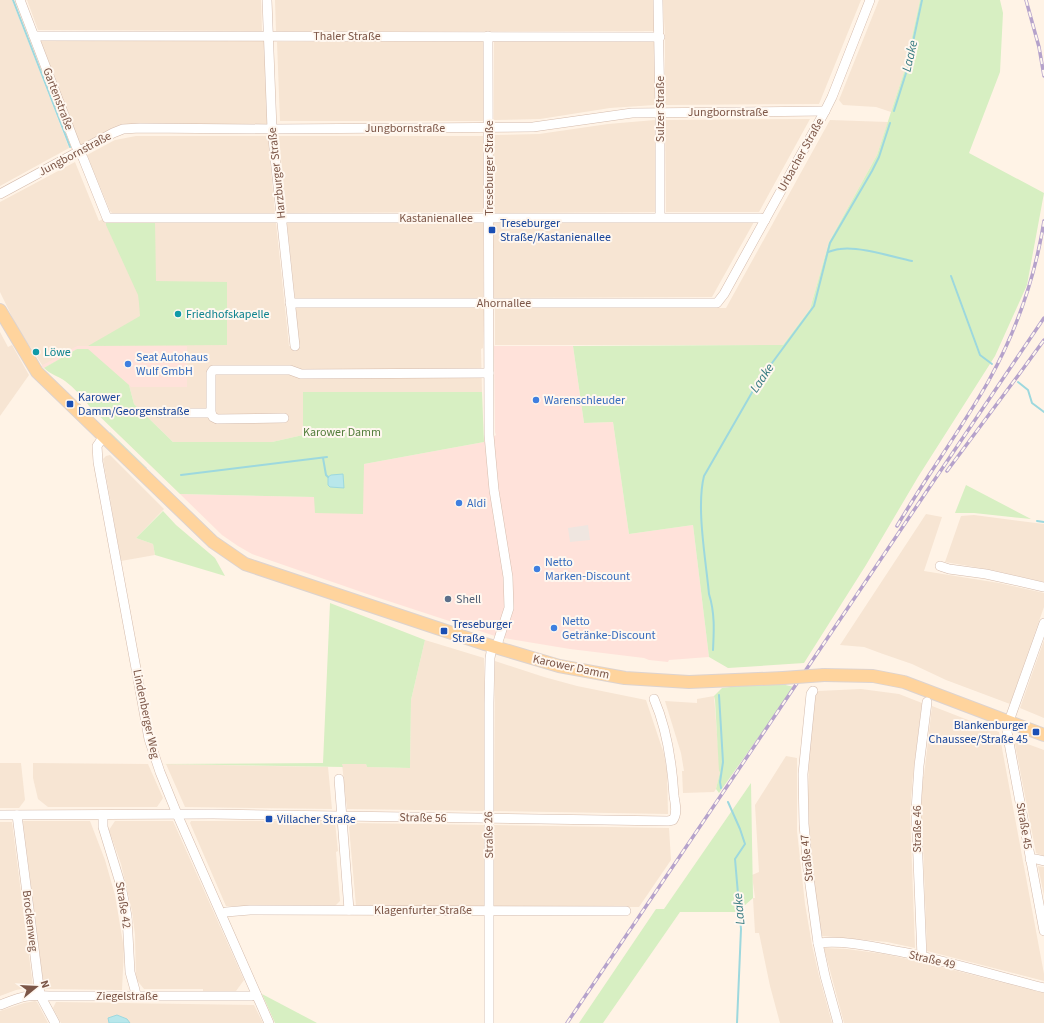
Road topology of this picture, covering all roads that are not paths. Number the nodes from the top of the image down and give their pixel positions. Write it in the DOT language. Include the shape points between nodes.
graph roads {
  1 [pos="20,0"];
  2 [pos="267,0"];
  3 [pos="658,0"];
  4 [pos="870,0"];
  5 [pos="34,36"];
  6 [pos="267,36"];
  7 [pos="488,36"];
  8 [pos="660,37"];
  9 [pos="825,111"];
  10 [pos="660,112"];
  11 [pos="488,128"];
  12 [pos="272,129"];
  13 [pos="78,151"];
  14 [pos="0,194"];
  15 [pos="660,217"];
  16 [pos="107,218"];
  17 [pos="282,218"];
  18 [pos="489,218"];
  19 [pos="765,220"];
  20 [pos="290,303"];
  21 [pos="489,303"];
  22 [pos="717,303"];
  23 [pos="0,310"];
  24 [pos="295,346"];
  25 [pos="489,373"];
  26 [pos="158,413"];
  27 [pos="211,413"];
  28 [pos="284,418"];
  29 [pos="104,436"];
  30 [pos="940,566"];
  31 [pos="1044,587"];
  32 [pos="1044,623"];
  33 [pos="494,647"];
  34 [pos="813,691"];
  35 [pos="654,699"];
  36 [pos="927,702"];
  37 [pos="1009,721"];
  38 [pos="1044,734"];
  39 [pos="339,779"];
  40 [pos="177,814"];
  41 [pos="0,815"];
  42 [pos="17,815"];
  43 [pos="103,815"];
  44 [pos="342,816"];
  45 [pos="488,819"];
  46 [pos="1030,859"];
  47 [pos="1044,861"];
  48 [pos="349,910"];
  49 [pos="489,910"];
  50 [pos="626,910"];
  51 [pos="222,914"];
  52 [pos="1044,931"];
  53 [pos="818,943"];
  54 [pos="922,956"];
  55 [pos="1044,988"];
  56 [pos="256,994"];
  57 [pos="40,995"];
  58 [pos="136,996"];
  59 [pos="0,1005"];
  60 [pos="56,1023"];
  61 [pos="269,1023"];
  62 [pos="489,1023"];
  63 [pos="838,1023"];
  1 -- 5 [label="street, Gartenstraße"];
  2 -- 6 [label="street, Harzburger Straße"];
  3 -- 8 [label="street, Sulzer Straße"];
  4 -- 9 [label="street, Urbacher Straße"];
  5 -- 6 [label="street, Thaler Straße"];
  5 -- 13 [label="street, Gartenstraße"];
  6 -- 7 [label="street, Thaler Straße"];
  6 -- 12 [label="street, Harzburger Straße"];
  7 -- 8 [label="street, Thaler Straße"];
  7 -- 11 [label="street, Treseburger Straße"];
  8 -- 10 [label="street, Sulzer Straße"];
  9 -- 10 [label="street, Jungbornstraße"];
  9 -- 19 [label="street, Urbacher Straße"];
  10 -- 11 [label="street, Jungbornstraße" via="632,113 533,127"];
  10 -- 15 [label="street, Sulzer Straße"];
  11 -- 12 [label="street, Jungbornstraße"];
  11 -- 18 [label="street, Treseburger Straße"];
  12 -- 13 [label="street, Jungbornstraße" via="140,128 113,133"];
  12 -- 17 [label="street, Harzburger Straße"];
  13 -- 14 [label="street, Jungbornstraße"];
  13 -- 16 [label="street, Gartenstraße"];
  15 -- 18 [label="street, Kastanienallee"];
  15 -- 19 [label="street, Kastanienallee"];
  16 -- 17 [label="street, Kastanienallee"];
  17 -- 18 [label="street, Kastanienallee"];
  17 -- 20 [label="street, Harzburger Straße"];
  18 -- 21 [label="street, Treseburger Straße"];
  19 -- 22 [label="street, Urbacher Straße"];
  20 -- 21 [label="street, Ahornallee"];
  20 -- 24 [label="street, Harzburger Straße"];
  21 -- 22 [label="street, Ahornallee"];
  21 -- 25 [label="street, Treseburger Straße"];
  23 -- 29 [label="main road, Karower Damm" via="37,372"];
  25 -- 27 [label="street" via="301,374 290,370 213,370"];
  25 -- 33 [label="street, Treseburger Straße" via="489,435 494,490 508,577 508,608"];
  26 -- 27 [label="street"];
  27 -- 28 [label="street" via="217,419"];
  29 -- 33 [label="main road, Karower Damm" via="214,542 245,564"];
  29 -- 40 [label="street, Lindenberger Weg" via="97,446 98,462 149,739"];
  30 -- 31 [label="street"];
  32 -- 37 [label="street, Straße 45"];
  33 -- 37 [label="main road, Karower Damm, bridge" via="559,666 625,678 689,682 824,675 873,676 904,682"];
  33 -- 45 [label="street, Straße 26" via="490,658"];
  34 -- 53 [label="street, Straße 47" via="803,774 808,870"];
  35 -- 45 [label="street, Straße 56" via="663,723 672,771 676,813 673,820"];
  36 -- 54 [label="street, Straße 46" via="916,810"];
  37 -- 38 [label="main road, Karower Damm"];
  37 -- 46 [label="street, Straße 45" via="1007,732"];
  39 -- 44 [label="street"];
  40 -- 43 [label="street, Straße 56"];
  40 -- 44 [label="street, Straße 56"];
  40 -- 51 [label="street, Lindenberger Weg"];
  41 -- 42 [label="street, Straße 56"];
  42 -- 43 [label="street, Straße 56"];
  42 -- 57 [label="street, Brockenweg"];
  43 -- 58 [label="street, Straße 42" via="103,827 122,886 127,916 130,972"];
  44 -- 45 [label="street, Straße 56"];
  44 -- 48 [label="street"];
  45 -- 49 [label="street, Straße 26"];
  46 -- 47 [label="street"];
  46 -- 52 [label="street, Straße 45"];
  48 -- 49 [label="street, Klagenfurter Straße"];
  48 -- 51 [label="street, Klagenfurter Straße" via="250,910"];
  49 -- 50 [label="street, Klagenfurter Straße"];
  49 -- 62 [label="street, Straße 26"];
  51 -- 56 [label="street, Lindenberger Weg"];
  53 -- 54 [label="street, Straße 49" via="869,946"];
  53 -- 63 [label="street, Straße 47"];
  54 -- 55 [label="street, Straße 49"];
  56 -- 58 [label="street, Ziegelstraße"];
  56 -- 61 [label="street, Lindenberger Weg"];
  57 -- 58 [label="street, Ziegelstraße"];
  57 -- 59 [label="street, Ziegelstraße" via="24,995"];
  57 -- 60 [label="street, Brockenweg"];
}
